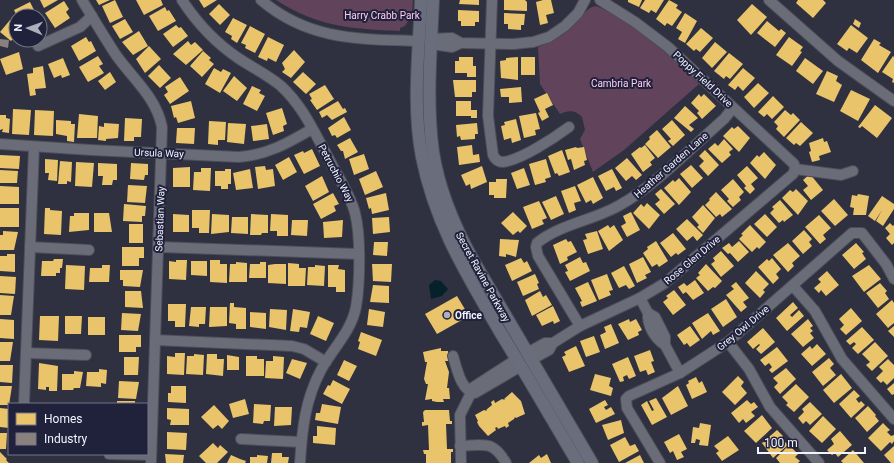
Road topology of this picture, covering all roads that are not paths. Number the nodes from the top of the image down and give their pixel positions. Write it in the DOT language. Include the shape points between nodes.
graph roads {
  1 [pos="82,0"];
  2 [pos="182,0"];
  3 [pos="261,0"];
  4 [pos="421,0"];
  5 [pos="433,0"];
  6 [pos="492,0"];
  7 [pos="585,0"];
  8 [pos="600,0"];
  9 [pos="770,0"];
  10 [pos="92,16"];
  11 [pos="419,41"];
  12 [pos="48,42"];
  13 [pos="431,42"];
  14 [pos="490,44"];
  15 [pos="894,102"];
  16 [pos="734,108"];
  17 [pos="569,127"];
  18 [pos="312,129"];
  19 [pos="0,144"];
  20 [pos="34,146"];
  21 [pos="162,153"];
  22 [pos="795,169"];
  23 [pos="853,171"];
  24 [pos="30,247"];
  25 [pos="159,247"];
  26 [pos="89,250"];
  27 [pos="358,254"];
  28 [pos="894,279"];
  29 [pos="793,286"];
  30 [pos="640,298"];
  31 [pos="580,326"];
  32 [pos="155,340"];
  33 [pos="728,342"];
  34 [pos="26,353"];
  35 [pos="86,355"];
  36 [pos="453,356"];
  37 [pos="524,360"];
  38 [pos="326,362"];
  39 [pos="680,373"];
  40 [pos="471,393"];
  41 [pos="24,403"];
  42 [pos="894,418"];
  43 [pos="241,439"];
  44 [pos="301,442"];
  45 [pos="460,446"];
  46 [pos="117,455"];
  47 [pos="151,459"];
  48 [pos="300,463"];
  49 [pos="460,463"];
  50 [pos="506,463"];
  51 [pos="578,463"];
  52 [pos="592,463"];
  53 [pos="660,463"];
  54 [pos="819,463"];
  1 -- 10 [label="street, Sebastian Way"];
  2 -- 18 [label="street, Petruchio Way" via="224,48 283,88"];
  3 -- 11 [label="street" via="278,14 317,32 346,38"];
  4 -- 11 [label="main road, Secret Ravine Parkway"];
  5 -- 13 [label="main road, Secret Ravine Parkway"];
  6 -- 14 [label="street"];
  7 -- 14 [label="street" via="572,19 549,36 525,44"];
  8 -- 16 [label="street, Poppy Field Drive" via="659,40"];
  9 -- 15 [label="street" via="838,61"];
  10 -- 12 [label="street" via="80,27"];
  10 -- 21 [label="street, Sebastian Way" via="116,54 155,105 162,127"];
  11 -- 13 [label="main road"];
  11 -- 37 [label="main road, Secret Ravine Parkway" via="419,135 432,199 454,252"];
  13 -- 14 [label="street" via="452,47 461,42"];
  13 -- 37 [label="main road, Secret Ravine Parkway" via="431,133 446,200 464,245"];
  14 -- 17 [label="street" via="488,116 493,155 496,160 502,162 538,148"];
  16 -- 22 [label="street, Poppy Field Drive" via="794,164"];
  16 -- 31 [label="street, Heather Garden Lane" via="629,200 537,243 538,256"];
  18 -- 21 [label="street, Ursula Way" via="284,145 258,155 239,157"];
  18 -- 27 [label="street, Petruchio Way" via="353,204 357,223"];
  19 -- 20 [label="street, Ursula Way"];
  20 -- 21 [label="street, Ursula Way"];
  20 -- 24 [label="street"];
  21 -- 25 [label="street, Sebastian Way"];
  22 -- 23 [label="street" via="841,175"];
  22 -- 30 [label="street, Rose Glen Drive" via="793,174 691,262 665,283"];
  24 -- 26 [label="street"];
  24 -- 34 [label="street"];
  25 -- 27 [label="street"];
  25 -- 32 [label="street, Sebastian Way"];
  27 -- 38 [label="street, Petruchio Way" via="357,300 354,315"];
  28 -- 29 [label="street, Grey Owl Drive" via="877,251 862,233 857,232 852,233"];
  29 -- 33 [label="street, Grey Owl Drive"];
  29 -- 42 [label="street" via="815,311 842,359"];
  30 -- 31 [label="street, Rose Glen Drive"];
  30 -- 39 [label="street" via="648,313 648,321 655,327 658,340 665,345"];
  31 -- 37 [label="street, Rose Glen Drive" via="553,343 545,343"];
  32 -- 38 [label="street" via="292,346 304,349"];
  32 -- 47 [label="street, Sebastian Way"];
  33 -- 39 [label="street, Grey Owl Drive"];
  33 -- 54 [label="street" via="749,369 770,407"];
  34 -- 35 [label="street"];
  34 -- 41 [label="street"];
  36 -- 40 [label="street" via="464,385"];
  37 -- 40 [label="street, Rose Glen Drive" via="472,388"];
  37 -- 51 [label="main road, Secret Ravine Parkway"];
  37 -- 52 [label="main road, Secret Ravine Parkway"];
  38 -- 44 [label="street, Petruchio Way" via="308,402"];
  39 -- 53 [label="street, Grey Owl Drive" via="626,399 627,408"];
  40 -- 45 [label="street, Rose Glen Drive" via="460,415"];
  43 -- 44 [label="street"];
  44 -- 48 [label="street, Petruchio Way"];
  45 -- 49 [label="street, Rose Glen Drive"];
  45 -- 50 [label="street" via="494,447"];
  46 -- 47 [label="street"];
}
